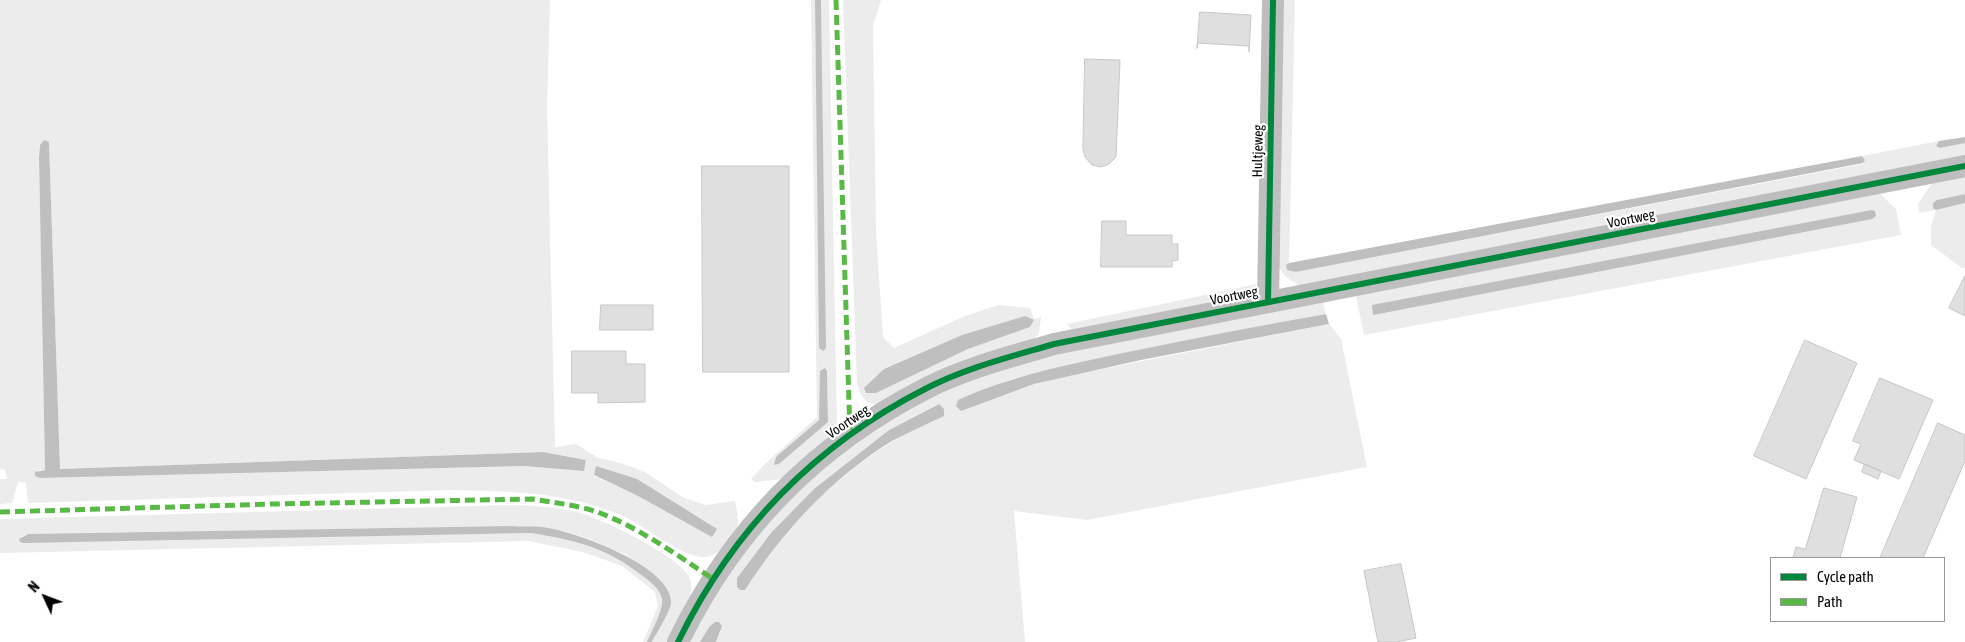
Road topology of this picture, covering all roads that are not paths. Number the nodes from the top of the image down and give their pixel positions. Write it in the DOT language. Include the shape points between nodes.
graph roads {
  1 [pos="1273,0"];
  2 [pos="1965,166"];
  3 [pos="1268,302"];
  4 [pos="678,642"];
  1 -- 3 [label="street, Hultjeweg"];
  2 -- 3 [label="street, Voortweg"];
  3 -- 4 [label="street, Voortweg" via="1054,344 990,362 917,394 850,433 781,493 713,579"];
}
